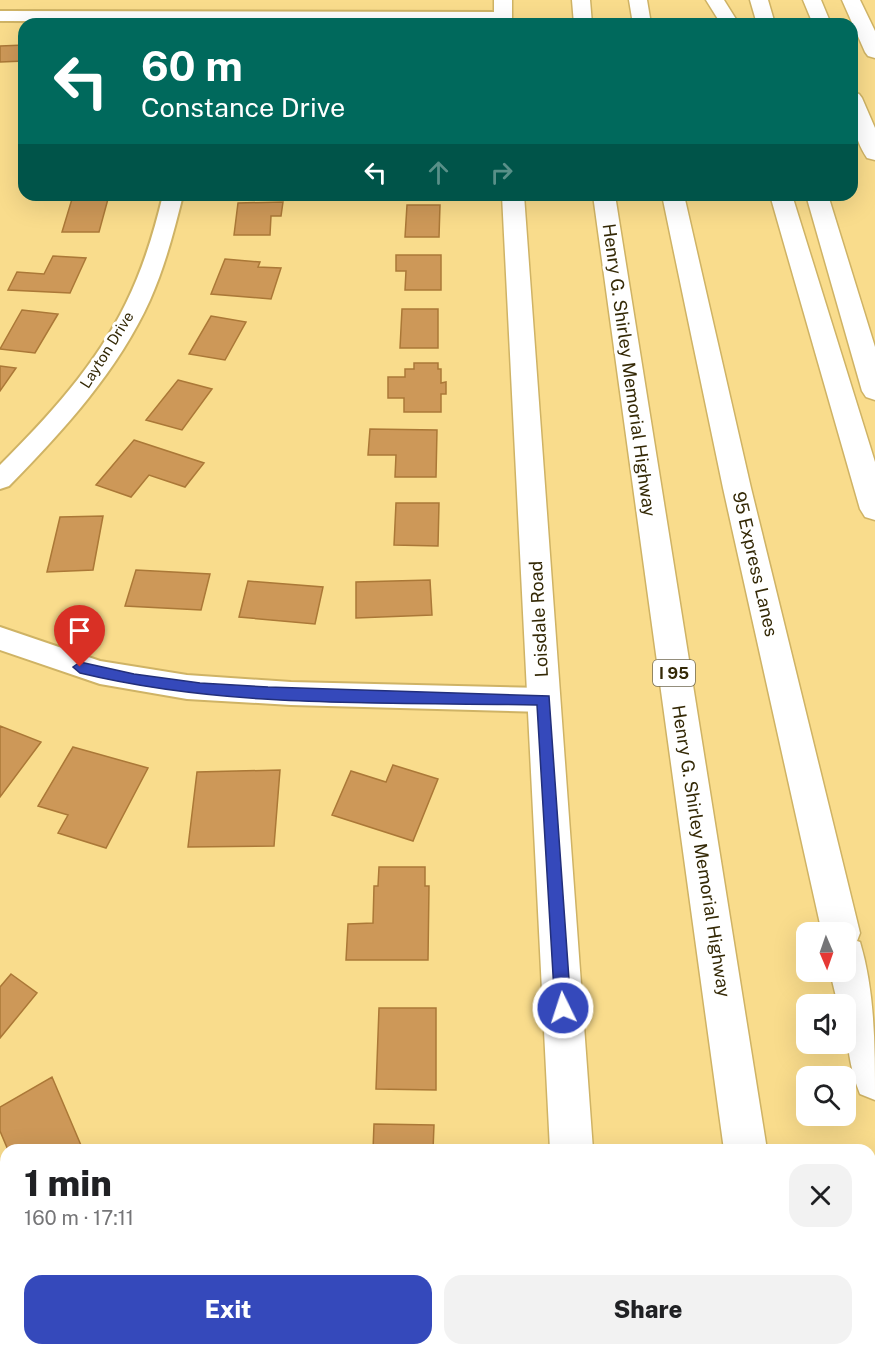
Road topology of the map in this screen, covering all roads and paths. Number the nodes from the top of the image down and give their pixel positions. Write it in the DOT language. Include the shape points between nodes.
graph roads {
  1 [pos="224,0"];
  2 [pos="580,0"];
  3 [pos="638,0"];
  4 [pos="715,0"];
  5 [pos="724,0"];
  6 [pos="759,0"];
  7 [pos="812,0"];
  8 [pos="851,0"];
  9 [pos="503,14"];
  10 [pos="0,16"];
  11 [pos="110,18"];
  12 [pos="220,18"];
  13 [pos="314,18"];
  14 [pos="582,18"];
  15 [pos="641,18"];
  16 [pos="726,18"];
  17 [pos="728,18"];
  18 [pos="764,18"];
  19 [pos="820,18"];
  20 [pos="875,52"];
  21 [pos="858,112"];
  22 [pos="875,153"];
  23 [pos="171,201"];
  24 [pos="513,201"];
  25 [pos="605,201"];
  26 [pos="674,201"];
  27 [pos="783,201"];
  28 [pos="819,201"];
  29 [pos="875,392"];
  30 [pos="0,480"];
  31 [pos="875,509"];
  32 [pos="0,638"];
  33 [pos="544,700"];
  34 [pos="838,922"];
  35 [pos="852,982"];
  36 [pos="875,1079"];
  37 [pos="572,1144"];
  38 [pos="745,1144"];
  1 -- 12 [label="street"];
  2 -- 14 [label="main road"];
  3 -- 15 [label="main road"];
  4 -- 16 [label="main road"];
  5 -- 17 [label="main road"];
  6 -- 18 [label="main road"];
  7 -- 19 [label="main road"];
  8 -- 20 [label="main road"];
  9 -- 13 [label="street"];
  10 -- 11 [label="street"];
  21 -- 22 [label="main road"];
  23 -- 30 [label="street, Layton Drive" via="161,242 131,315 97,372 44,437"];
  24 -- 33 [label="main road, Loisdale Road"];
  25 -- 38 [label="main road, Henry G. Shirley Memorial Highway / I 95"];
  26 -- 34 [label="main road, 95 Express Lanes"];
  27 -- 31 [label="main road"];
  28 -- 29 [label="main road"];
  32 -- 33 [label="street" via="97,672 200,689"];
  33 -- 37 [label="main road, Loisdale Road"];
  35 -- 36 [label="main road"];
}
